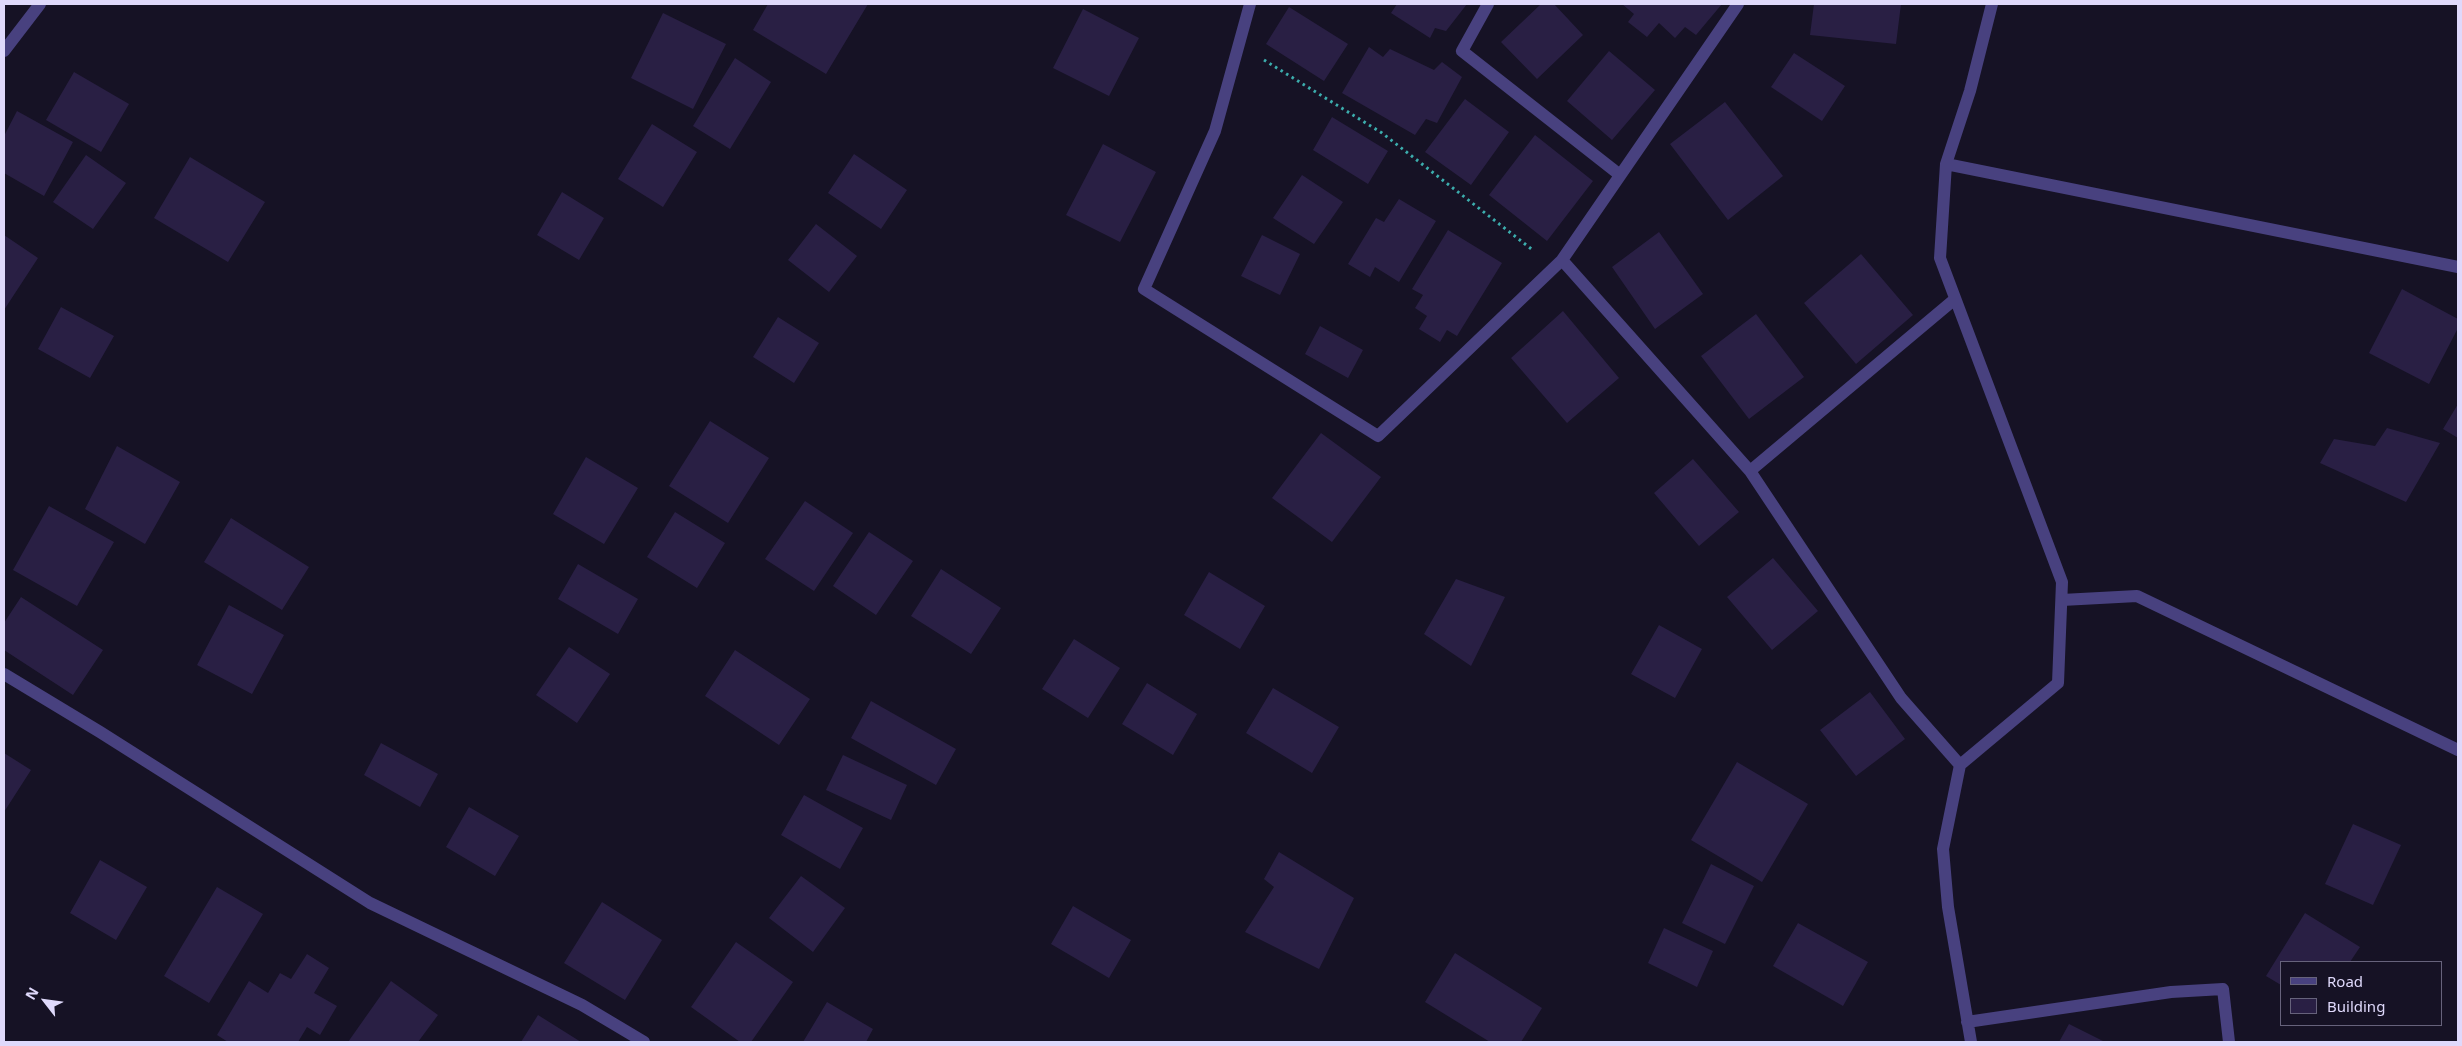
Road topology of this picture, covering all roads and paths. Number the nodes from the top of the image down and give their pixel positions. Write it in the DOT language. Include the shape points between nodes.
graph roads {
  1 [pos="40,4"];
  2 [pos="1250,4"];
  3 [pos="1488,4"];
  4 [pos="1738,4"];
  5 [pos="1992,4"];
  6 [pos="1238,44"];
  7 [pos="4,51"];
  8 [pos="1946,164"];
  9 [pos="1620,175"];
  10 [pos="1558,264"];
  11 [pos="2458,267"];
  12 [pos="1955,299"];
  13 [pos="1750,471"];
  14 [pos="2062,600"];
  15 [pos="4,674"];
  16 [pos="2458,750"];
  17 [pos="1960,765"];
  18 [pos="1968,1022"];
  19 [pos="644,1042"];
  20 [pos="1971,1042"];
  21 [pos="2229,1042"];
  1 -- 7 [label="street"];
  2 -- 6 [label="street"];
  3 -- 9 [label="street" via="1462,51"];
  4 -- 9 [label="street"];
  5 -- 8 [label="street" via="1970,91"];
  6 -- 10 [label="path" via="1382,134"];
  6 -- 10 [label="street" via="1215,130 1144,289 1378,436"];
  8 -- 11 [label="street"];
  8 -- 12 [label="street" via="1940,258"];
  9 -- 10 [label="street"];
  10 -- 13 [label="street"];
  12 -- 13 [label="street"];
  12 -- 14 [label="street" via="2062,582"];
  13 -- 17 [label="street" via="1901,698"];
  14 -- 16 [label="street" via="2137,596"];
  14 -- 17 [label="street" via="2058,683"];
  15 -- 19 [label="street" via="370,903 582,1005"];
  17 -- 18 [label="street" via="1943,849 1948,907"];
  18 -- 20 [label="street"];
  18 -- 21 [label="street" via="2171,992 2223,989"];
}
